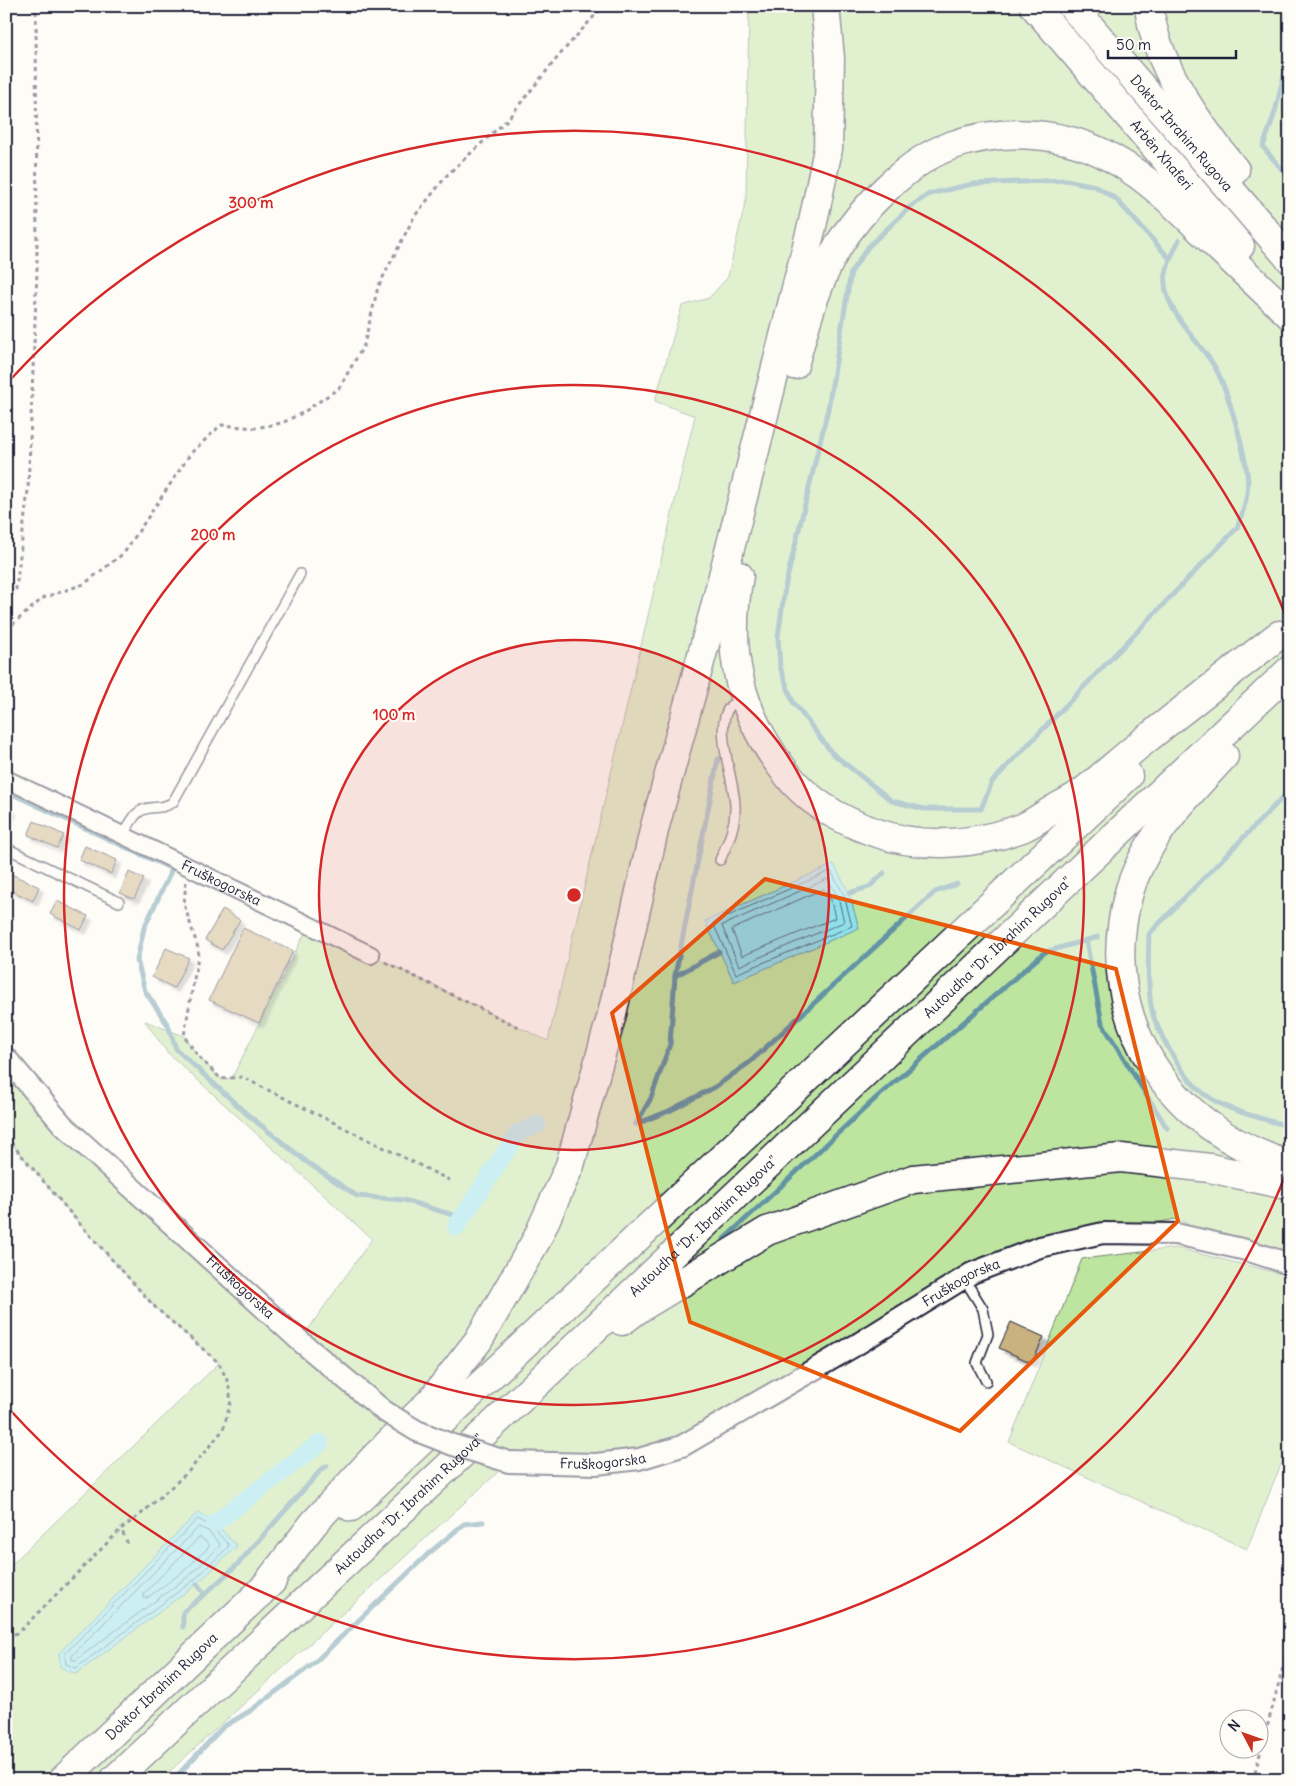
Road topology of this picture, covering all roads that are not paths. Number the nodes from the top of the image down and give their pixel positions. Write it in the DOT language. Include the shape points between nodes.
graph roads {
  1 [pos="825,6"];
  2 [pos="1034,6"];
  3 [pos="1072,6"];
  4 [pos="1148,6"];
  5 [pos="1290,246"];
  6 [pos="1290,259"];
  7 [pos="1290,303"];
  8 [pos="1290,315"];
  9 [pos="300,574"];
  10 [pos="1284,630"];
  11 [pos="1290,670"];
  12 [pos="1290,685"];
  13 [pos="745,701"];
  14 [pos="6,778"];
  15 [pos="123,835"];
  16 [pos="6,848"];
  17 [pos="720,860"];
  18 [pos="119,902"];
  19 [pos="371,955"];
  20 [pos="6,1058"];
  21 [pos="1290,1165"];
  22 [pos="1290,1186"];
  23 [pos="1290,1264"];
  24 [pos="965,1280"];
  25 [pos="986,1381"];
  26 [pos="531,1389"];
  27 [pos="260,1593"];
  28 [pos="63,1780"];
  29 [pos="114,1780"];
  1 -- 27 [label="highway" via="830,58 828,149 813,222 714,611 655,826 612,1014 570,1166 537,1239 478,1341 432,1400 314,1523"];
  2 -- 7 [label="highway, Arbën Xhaferi"];
  3 -- 6 [label="highway, Doktor Ibrahim Rugova"];
  4 -- 5 [label="highway" via="1177,87 1198,121"];
  8 -- 13 [label="highway" via="1150,184 1115,159 1077,144 1047,136 1015,134 984,137 949,146 912,168 855,221 836,250 813,302 773,436 734,606 737,673"];
  9 -- 15 [label="lane" via="173,802 165,808 144,808"];
  10 -- 13 [label="highway" via="1082,793 1023,827 976,841 929,843 887,836 850,824 820,806 793,782 773,756"];
  10 -- 27 [label="highway"];
  11 -- 26 [label="highway, Autoudha \"Dr. Ibrahim Rugova\""];
  12 -- 21 [label="highway" via="1183,800 1156,837 1129,895 1122,926 1121,958 1123,990 1132,1024 1146,1055 1166,1086 1217,1132 1252,1151"];
  13 -- 17 [label="lane" via="731,705 723,718 736,807 733,830"];
  14 -- 15 [label="street, Fruškogorska"];
  15 -- 19 [label="street, Fruškogorska"];
  16 -- 18 [label="lane"];
  20 -- 24 [label="street, Fruškogorska, bridge" via="63,1125 305,1346 384,1411 417,1431 509,1462 596,1464 639,1459 682,1446"];
  22 -- 26 [label="highway" via="1210,1168 1121,1158 913,1179 767,1231 638,1309"];
  23 -- 24 [label="street, Fruškogorska" via="1176,1234 1103,1233 1040,1247 972,1274"];
  24 -- 25 [label="lane" via="983,1309 988,1334 977,1363"];
  26 -- 29 [label="highway, Autoudha \"Dr. Ibrahim Rugova\""];
  27 -- 28 [label="highway, Doktor Ibrahim Rugova"];
}
